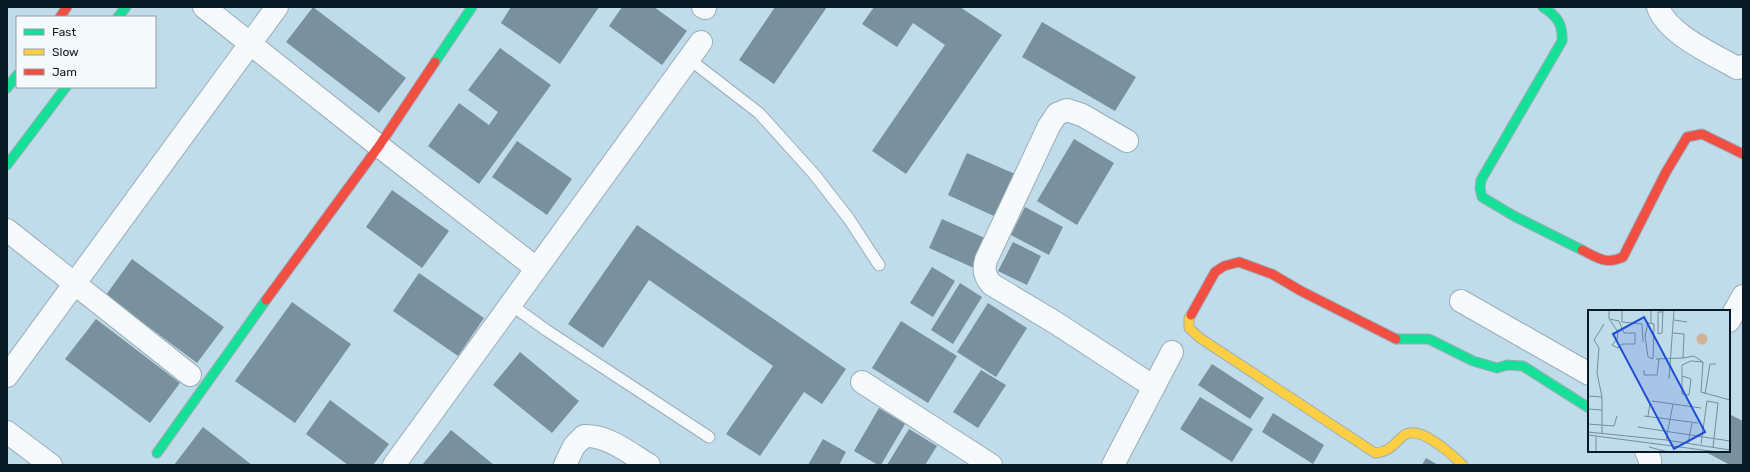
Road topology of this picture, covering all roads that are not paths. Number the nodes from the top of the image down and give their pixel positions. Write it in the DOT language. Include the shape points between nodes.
graph roads {
  1 [pos="67,7"];
  2 [pos="126,7"];
  3 [pos="204,7"];
  4 [pos="277,7"];
  5 [pos="472,7"];
  6 [pos="1543,7"];
  7 [pos="1658,7"];
  8 [pos="61,16"];
  9 [pos="119,16"];
  10 [pos="251,44"];
  11 [pos="695,51"];
  12 [pos="1743,66"];
  13 [pos="16,76"];
  14 [pos="7,88"];
  15 [pos="65,88"];
  16 [pos="1127,141"];
  17 [pos="378,146"];
  18 [pos="1743,154"];
  19 [pos="7,165"];
  20 [pos="7,230"];
  21 [pos="879,265"];
  22 [pos="536,268"];
  23 [pos="75,283"];
  24 [pos="1743,296"];
  25 [pos="1461,301"];
  26 [pos="510,304"];
  27 [pos="1730,320"];
  28 [pos="1172,352"];
  29 [pos="1588,373"];
  30 [pos="7,376"];
  31 [pos="197,380"];
  32 [pos="862,382"];
  33 [pos="1154,387"];
  34 [pos="1588,407"];
  35 [pos="7,432"];
  36 [pos="709,437"];
  37 [pos="1646,452"];
  38 [pos="157,453"];
  39 [pos="51,465"];
  40 [pos="394,465"];
  41 [pos="565,465"];
  42 [pos="649,465"];
  43 [pos="991,465"];
  44 [pos="1113,465"];
  45 [pos="1463,465"];
  46 [pos="1650,465"];
  1 -- 8 [label="main road"];
  2 -- 9 [label="main road"];
  3 -- 10 [label="street"];
  4 -- 10 [label="street"];
  5 -- 17 [label="main road"];
  6 -- 18 [label="main road" via="1557,17 1564,29 1562,41 1481,180 1482,197 1602,260 1613,262 1623,257 1666,172 1687,138 1702,134"];
  7 -- 12 [label="street" via="1661,17 1679,33 1737,68"];
  10 -- 17 [label="street"];
  10 -- 23 [label="street"];
  11 -- 21 [label="lane" via="759,113 814,174 849,219"];
  11 -- 22 [label="street"];
  13 -- 14 [label="main road"];
  15 -- 19 [label="main road"];
  16 -- 33 [label="street" via="1082,115 1067,110 1058,114 1049,126 983,269 991,284"];
  17 -- 22 [label="street"];
  17 -- 31 [label="main road"];
  20 -- 23 [label="street"];
  22 -- 26 [label="street"];
  23 -- 30 [label="street"];
  23 -- 31 [label="street"];
  24 -- 27 [label="street"];
  25 -- 29 [label="street"];
  26 -- 36 [label="lane"];
  26 -- 40 [label="street"];
  28 -- 33 [label="street"];
  31 -- 38 [label="main road"];
  32 -- 43 [label="street"];
  33 -- 44 [label="street"];
  34 -- 45 [label="main road" via="1523,366 1507,365 1496,368 1473,361 1429,340 1398,340 1252,266 1239,262 1224,266 1215,272 1189,318 1189,328 1200,338 1375,453 1388,451 1409,433 1414,432 1441,446"];
  35 -- 39 [label="street"];
  37 -- 46 [label="street"];
  41 -- 42 [label="street" via="574,446 584,436 594,436 606,439"];
}
